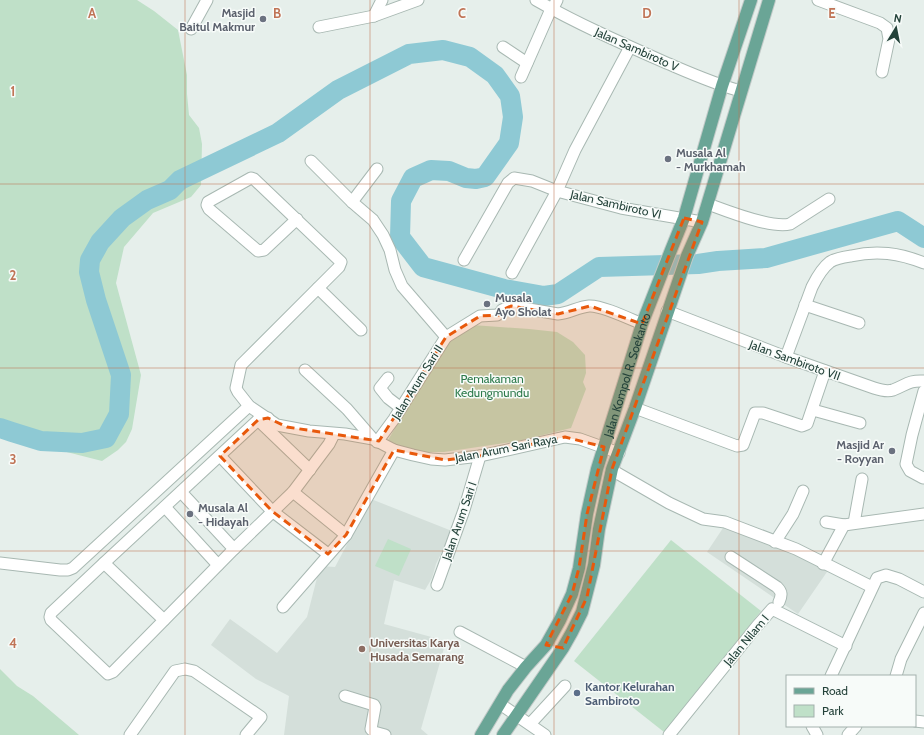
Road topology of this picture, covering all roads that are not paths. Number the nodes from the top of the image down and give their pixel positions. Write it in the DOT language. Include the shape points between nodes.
graph roads {
  1 [pos="207,0"];
  2 [pos="382,0"];
  3 [pos="418,0"];
  4 [pos="536,0"];
  5 [pos="751,0"];
  6 [pos="769,0"];
  7 [pos="818,0"];
  8 [pos="554,6"];
  9 [pos="374,16"];
  10 [pos="319,27"];
  11 [pos="191,29"];
  12 [pos="503,47"];
  13 [pos="630,47"];
  14 [pos="528,63"];
  15 [pos="882,72"];
  16 [pos="521,77"];
  17 [pos="722,86"];
  18 [pos="741,91"];
  19 [pos="311,161"];
  20 [pos="377,169"];
  21 [pos="557,190"];
  22 [pos="829,199"];
  23 [pos="352,202"];
  24 [pos="708,204"];
  25 [pos="684,218"];
  26 [pos="297,219"];
  27 [pos="702,222"];
  28 [pos="464,260"];
  29 [pos="924,263"];
  30 [pos="512,273"];
  31 [pos="318,288"];
  32 [pos="805,305"];
  33 [pos="667,311"];
  34 [pos="859,323"];
  35 [pos="642,324"];
  36 [pos="361,330"];
  37 [pos="446,337"];
  38 [pos="786,357"];
  39 [pos="304,370"];
  40 [pos="825,371"];
  41 [pos="388,378"];
  42 [pos="924,382"];
  43 [pos="924,391"];
  44 [pos="249,406"];
  45 [pos="401,408"];
  46 [pos="635,408"];
  47 [pos="813,410"];
  48 [pos="263,419"];
  49 [pos="860,423"];
  50 [pos="334,434"];
  51 [pos="375,441"];
  52 [pos="604,447"];
  53 [pos="394,450"];
  54 [pos="618,453"];
  55 [pos="220,456"];
  56 [pos="480,456"];
  57 [pos="612,469"];
  58 [pos="310,470"];
  59 [pos="923,478"];
  60 [pos="862,479"];
  61 [pos="803,491"];
  62 [pos="181,492"];
  63 [pos="293,492"];
  64 [pos="165,507"];
  65 [pos="272,511"];
  66 [pos="924,514"];
  67 [pos="826,522"];
  68 [pos="849,524"];
  69 [pos="346,535"];
  70 [pos="775,542"];
  71 [pos="234,549"];
  72 [pos="328,554"];
  73 [pos="732,557"];
  74 [pos="104,562"];
  75 [pos="0,563"];
  76 [pos="823,564"];
  77 [pos="218,565"];
  78 [pos="437,586"];
  79 [pos="872,587"];
  80 [pos="924,592"];
  81 [pos="776,605"];
  82 [pos="283,607"];
  83 [pos="924,613"];
  84 [pos="164,620"];
  85 [pos="460,632"];
  86 [pos="546,645"];
  87 [pos="846,646"];
  88 [pos="563,648"];
  89 [pos="526,667"];
  90 [pos="832,675"];
  91 [pos="896,675"];
  92 [pos="565,686"];
  93 [pos="345,696"];
  94 [pos="500,704"];
  95 [pos="517,714"];
  96 [pos="530,724"];
  97 [pos="855,727"];
  98 [pos="130,735"];
  99 [pos="246,735"];
  100 [pos="385,735"];
  101 [pos="481,735"];
  102 [pos="503,735"];
  103 [pos="545,735"];
  104 [pos="669,735"];
  105 [pos="848,735"];
  1 -- 11 [label="street"];
  2 -- 9 [label="street"];
  3 -- 9 [label="street"];
  4 -- 8 [label="street, Jalan Sambiroto V"];
  5 -- 17 [label="main road, Jalan Kompol R. Soekanto"];
  6 -- 18 [label="main road, Jalan Kompol R. Soekanto"];
  7 -- 15 [label="street" via="880,23 887,28 889,39"];
  8 -- 13 [label="street, Jalan Sambiroto V"];
  8 -- 14 [label="street"];
  9 -- 10 [label="street"];
  12 -- 14 [label="street"];
  13 -- 17 [label="street, Jalan Sambiroto V"];
  13 -- 21 [label="street" via="575,150"];
  14 -- 16 [label="street"];
  17 -- 18 [label="street, Jalan Sambiroto V"];
  17 -- 25 [label="main road, Jalan Kompol R. Soekanto"];
  18 -- 24 [label="main road, Jalan Kompol R. Soekanto"];
  19 -- 23 [label="street"];
  20 -- 23 [label="street"];
  21 -- 25 [label="street, Jalan Sambiroto VI" via="621,208"];
  21 -- 28 [label="street, Jalan Sambiroto VI" via="514,178 508,183"];
  21 -- 30 [label="street"];
  22 -- 24 [label="street" via="784,226"];
  23 -- 37 [label="street" via="373,220 380,230 402,286"];
  24 -- 27 [label="main road, Jalan Kompol R. Soekanto"];
  25 -- 27 [label="street, Jalan Sambiroto VI"];
  25 -- 35 [label="main road, Jalan Kompol R. Soekanto"];
  26 -- 26 [label="street" via="251,178 208,202 207,205 261,251"];
  26 -- 31 [label="street" via="341,262"];
  27 -- 33 [label="main road, Jalan Kompol R. Soekanto"];
  29 -- 32 [label="street" via="912,258 872,252 841,258 830,262 817,277"];
  31 -- 36 [label="street"];
  31 -- 44 [label="street" via="241,365 236,388"];
  32 -- 34 [label="street"];
  32 -- 38 [label="street"];
  33 -- 38 [label="street, Jalan Sambiroto VII"];
  33 -- 46 [label="main road, Jalan Kompol R. Soekanto"];
  35 -- 37 [label="street, Jalan Arum Sari II" via="599,307 574,308 558,314 511,306 497,315 480,316"];
  35 -- 52 [label="main road, Jalan Kompol R. Soekanto"];
  37 -- 45 [label="street, Jalan Arum Sari II"];
  38 -- 40 [label="street, Jalan Sambiroto VII"];
  39 -- 51 [label="street" via="347,409"];
  40 -- 42 [label="street, Jalan Sambiroto VII" via="884,390 893,390 916,381"];
  40 -- 47 [label="street"];
  41 -- 45 [label="street" via="380,388"];
  43 -- 59 [label="street" via="906,464 907,469"];
  44 -- 48 [label="street, Jalan Arum Sari Raya"];
  44 -- 75 [label="street" via="73,568 60,570"];
  45 -- 51 [label="street, Jalan Arum Sari II"];
  46 -- 47 [label="street" via="739,446 743,445 755,413 763,413 802,426 807,424"];
  46 -- 54 [label="main road, Jalan Kompol R. Soekanto"];
  47 -- 49 [label="street"];
  48 -- 50 [label="street, Jalan Arum Sari Raya" via="277,425"];
  48 -- 55 [label="street"];
  48 -- 58 [label="street"];
  50 -- 51 [label="street, Jalan Arum Sari Raya"];
  50 -- 58 [label="street"];
  51 -- 53 [label="street, Jalan Arum Sari Raya"];
  52 -- 54 [label="street, Jalan Arum Sari Raya"];
  52 -- 56 [label="street, Jalan Arum Sari Raya" via="565,437"];
  52 -- 86 [label="main road, Jalan Kompol R. Soekanto" via="588,506 579,568 572,594"];
  53 -- 56 [label="street, Jalan Arum Sari Raya" via="445,460"];
  53 -- 69 [label="street"];
  54 -- 57 [label="main road, Jalan Kompol R. Soekanto"];
  55 -- 62 [label="street"];
  55 -- 65 [label="street"];
  56 -- 78 [label="street, Jalan Arum Sari I"];
  57 -- 70 [label="street" via="669,503 703,519 725,522"];
  57 -- 88 [label="main road, Jalan Kompol R. Soekanto" via="587,597"];
  58 -- 63 [label="street"];
  60 -- 68 [label="street"];
  61 -- 70 [label="street" via="793,514"];
  62 -- 64 [label="street"];
  62 -- 71 [label="street"];
  63 -- 65 [label="street"];
  63 -- 69 [label="street"];
  64 -- 74 [label="street"];
  64 -- 77 [label="street"];
  65 -- 71 [label="street"];
  65 -- 72 [label="street"];
  66 -- 68 [label="street"];
  67 -- 68 [label="street"];
  68 -- 76 [label="street"];
  69 -- 72 [label="street"];
  70 -- 76 [label="street" via="796,549"];
  71 -- 77 [label="street"];
  72 -- 82 [label="street"];
  73 -- 81 [label="street" via="777,587 782,596"];
  74 -- 84 [label="street"];
  74 -- 84 [label="street" via="52,612 51,620 110,674"];
  76 -- 79 [label="street"];
  77 -- 84 [label="street"];
  79 -- 80 [label="street" via="877,578 886,575"];
  79 -- 87 [label="street"];
  81 -- 87 [label="street, Jalan Nilam I"];
  81 -- 104 [label="street, Jalan Nilam I"];
  83 -- 91 [label="street" via="901,659"];
  85 -- 89 [label="street"];
  86 -- 88 [label="main road"];
  86 -- 89 [label="main road, Jalan Kompol R. Soekanto"];
  87 -- 90 [label="street"];
  88 -- 95 [label="main road, Jalan Kompol R. Soekanto"];
  89 -- 94 [label="main road, Jalan Kompol R. Soekanto"];
  92 -- 96 [label="street"];
  93 -- 100 [label="street" via="374,705 371,729"];
  94 -- 95 [label="street"];
  94 -- 101 [label="main road, Jalan Kompol R. Soekanto"];
  95 -- 96 [label="street"];
  95 -- 102 [label="main road, Jalan Kompol R. Soekanto"];
  96 -- 103 [label="street"];
  97 -- 105 [label="street"];
  98 -- 99 [label="street" via="175,671 185,669 194,671 261,717"];
}
